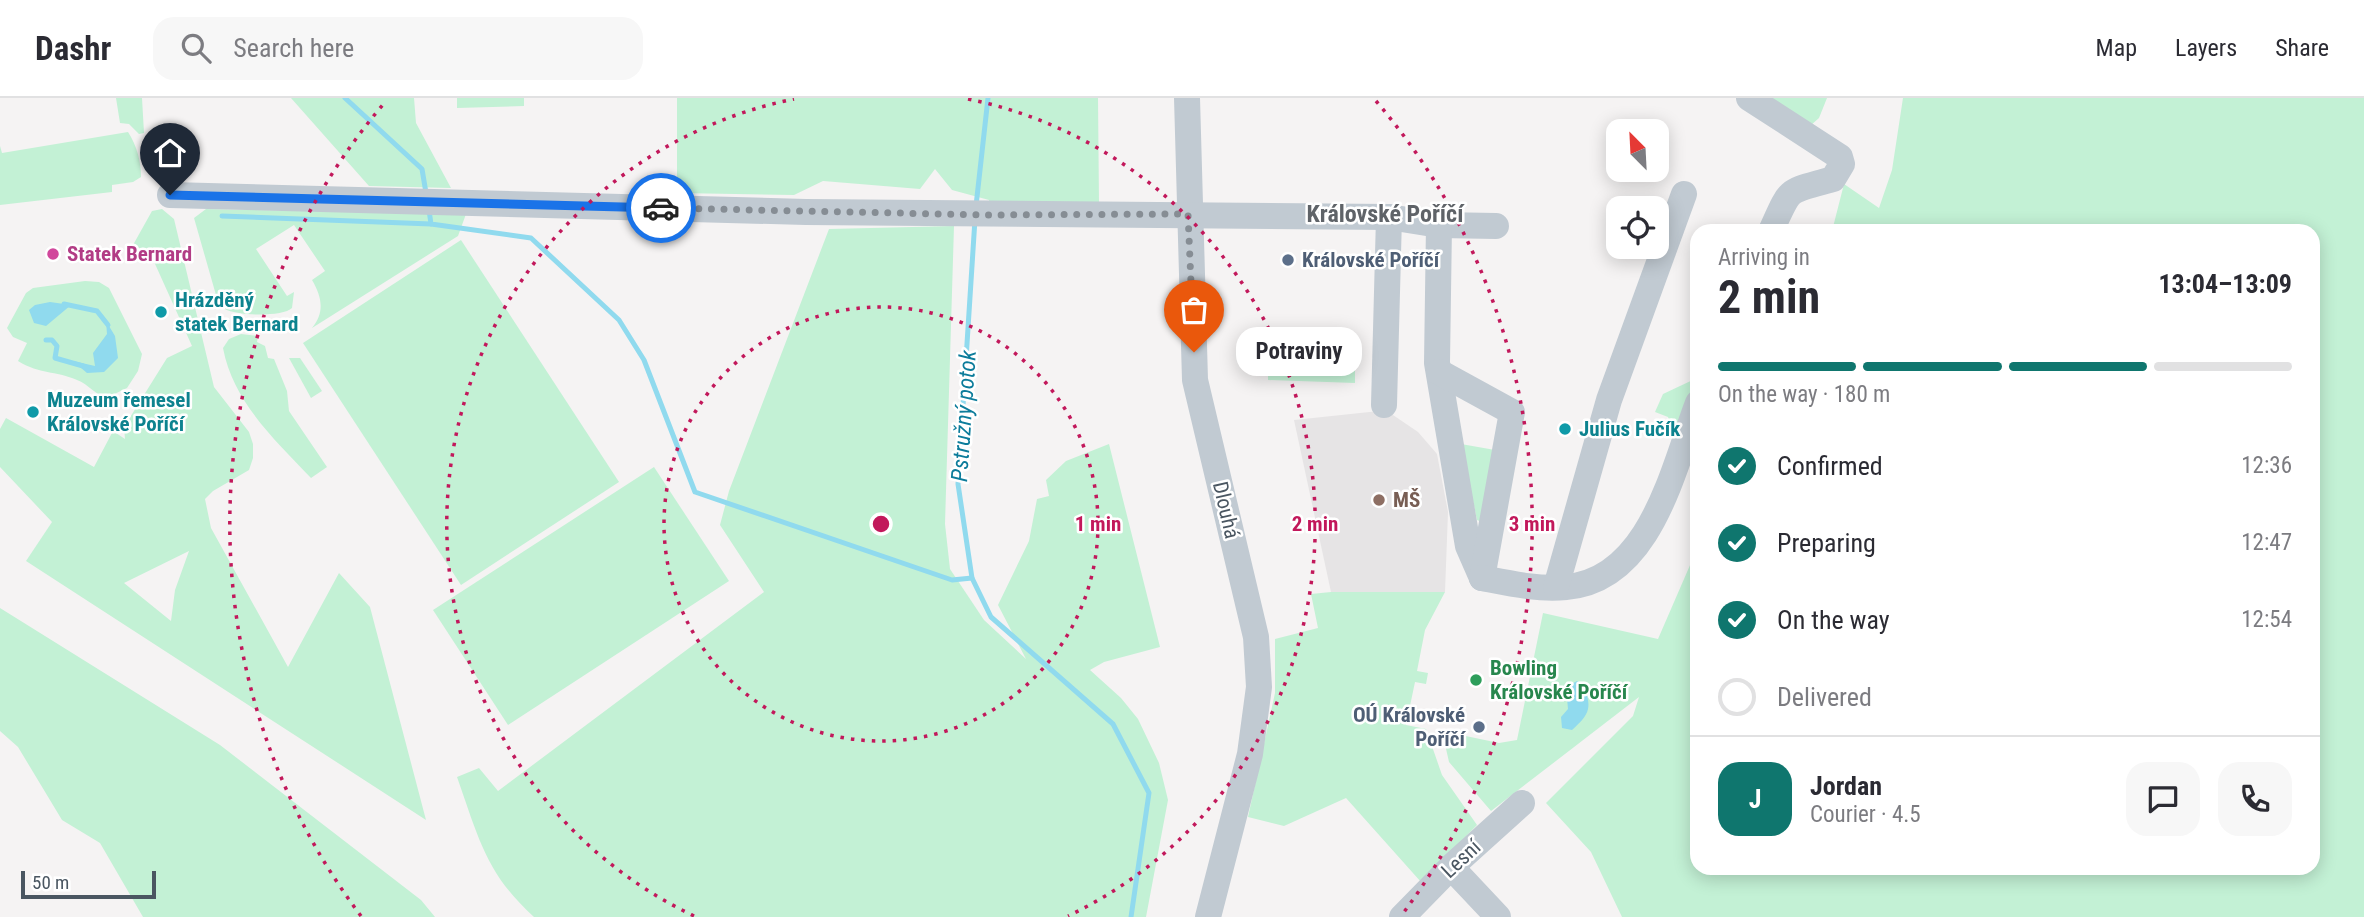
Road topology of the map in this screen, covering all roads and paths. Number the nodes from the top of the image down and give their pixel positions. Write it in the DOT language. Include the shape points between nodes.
graph roads {
  1 [pos="1187,98"];
  2 [pos="1749,98"];
  3 [pos="1684,194"];
  4 [pos="170,195"];
  5 [pos="1188,214"];
  6 [pos="1389,218"];
  7 [pos="1774,224"];
  8 [pos="1439,225"];
  9 [pos="1496,226"];
  10 [pos="1439,372"];
  11 [pos="1384,405"];
  12 [pos="1690,424"];
  13 [pos="1482,579"];
  14 [pos="1556,587"];
  15 [pos="1522,803"];
  16 [pos="1451,867"];
  17 [pos="1208,917"];
  18 [pos="1402,917"];
  19 [pos="1498,917"];
  1 -- 5 [label="street, Dlouhá"];
  2 -- 7 [label="street" via="1840,157 1842,164 1833,179 1794,188 1787,194"];
  3 -- 14 [label="street" via="1609,400"];
  4 -- 5 [label="street" via="988,215"];
  5 -- 6 [label="street"];
  5 -- 17 [label="street, Dlouhá" via="1195,380 1256,638 1259,687 1250,754"];
  6 -- 8 [label="street"];
  6 -- 11 [label="street"];
  8 -- 9 [label="street"];
  8 -- 10 [label="street"];
  10 -- 13 [label="street" via="1468,546"];
  10 -- 13 [label="street" via="1512,412"];
  12 -- 14 [label="street" via="1640,544 1605,575"];
  13 -- 14 [label="street"];
  15 -- 16 [label="street, Lesní"];
  16 -- 18 [label="street, Lesní"];
  16 -- 19 [label="street"];
}
